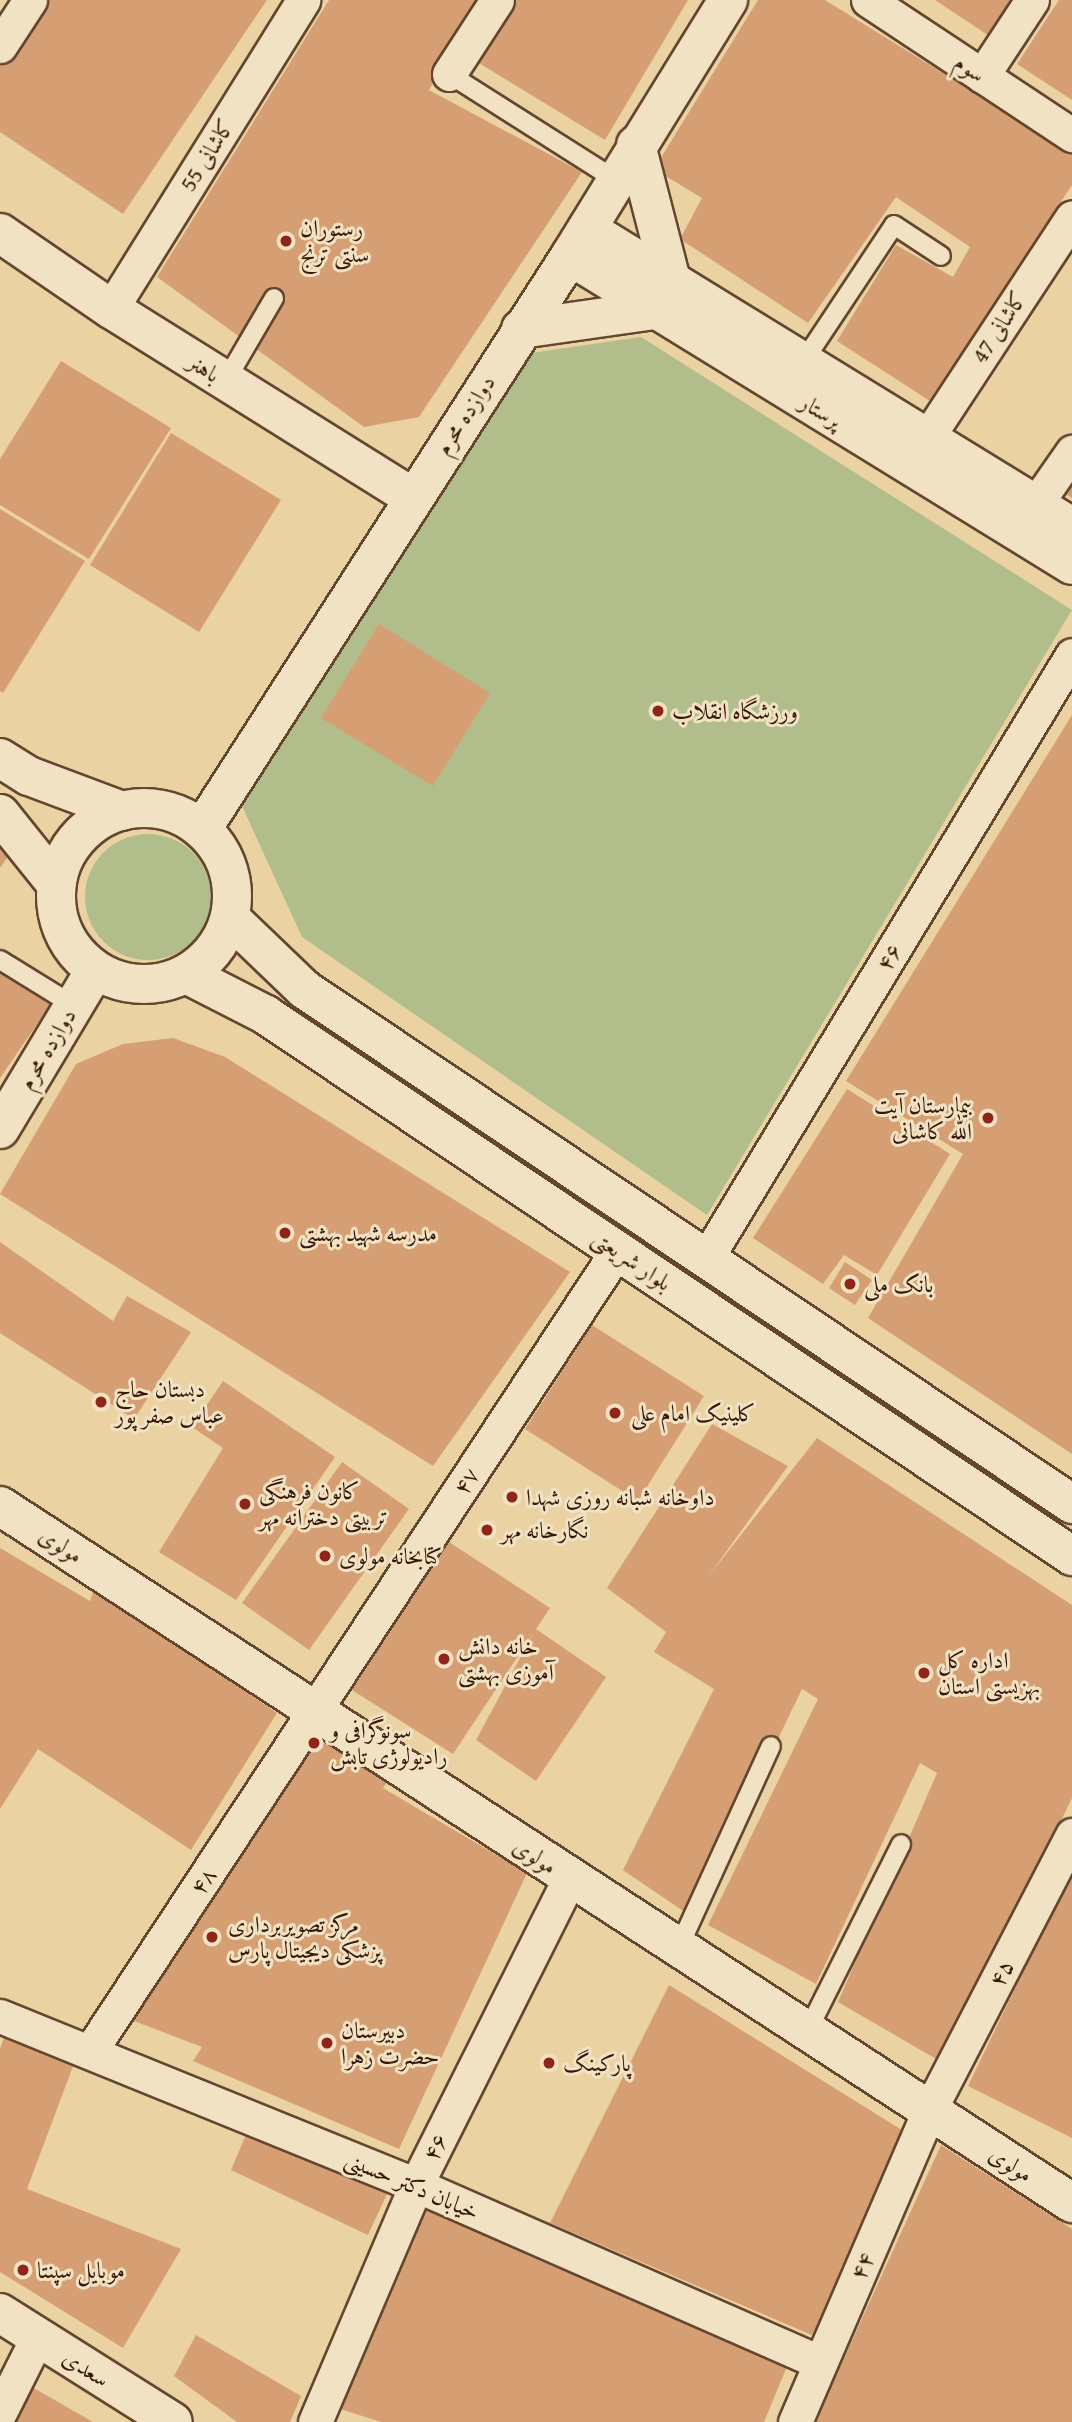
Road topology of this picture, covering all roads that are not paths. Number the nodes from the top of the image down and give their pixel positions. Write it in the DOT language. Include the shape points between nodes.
graph roads {
  1 [pos="30,0"];
  2 [pos="303,0"];
  3 [pos="497,0"];
  4 [pos="727,0"];
  5 [pos="1032,0"];
  6 [pos="886,5"];
  7 [pos="0,46"];
  8 [pos="449,74"];
  9 [pos="982,76"];
  10 [pos="1072,135"];
  11 [pos="636,145"];
  12 [pos="616,180"];
  13 [pos="1072,217"];
  14 [pos="0,233"];
  15 [pos="578,242"];
  16 [pos="941,256"];
  17 [pos="663,295"];
  18 [pos="274,298"];
  19 [pos="111,309"];
  20 [pos="521,329"];
  21 [pos="803,362"];
  22 [pos="225,382"];
  23 [pos="927,438"];
  24 [pos="1072,452"];
  25 [pos="412,497"];
  26 [pos="1035,505"];
  27 [pos="1072,527"];
  28 [pos="1072,565"];
  29 [pos="1072,655"];
  30 [pos="0,758"];
  31 [pos="122,811"];
  32 [pos="0,814"];
  33 [pos="202,829"];
  34 [pos="56,884"];
  35 [pos="230,918"];
  36 [pos="0,960"];
  37 [pos="95,970"];
  38 [pos="186,974"];
  39 [pos="73,1005"];
  40 [pos="0,1129"];
  41 [pos="617,1251"];
  42 [pos="706,1259"];
  43 [pos="1072,1504"];
  44 [pos="0,1506"];
  45 [pos="1072,1556"];
  46 [pos="315,1712"];
  47 [pos="771,1746"];
  48 [pos="1072,1835"];
  49 [pos="901,1844"];
  50 [pos="569,1879"];
  51 [pos="678,1949"];
  52 [pos="0,2016"];
  53 [pos="807,2032"];
  54 [pos="91,2050"];
  55 [pos="929,2111"];
  56 [pos="416,2185"];
  57 [pos="1072,2203"];
  58 [pos="0,2313"];
  59 [pos="37,2338"];
  60 [pos="820,2362"];
  61 [pos="0,2412"];
  62 [pos="173,2422"];
  63 [pos="315,2422"];
  64 [pos="795,2422"];
  1 -- 7 [label="street"];
  2 -- 19 [label="street, کاشانی 55"];
  3 -- 8 [label="street"];
  4 -- 11 [label="main road, دوازده محرم"];
  5 -- 9 [label="street"];
  6 -- 9 [label="street, سوم"];
  8 -- 12 [label="lane"];
  9 -- 10 [label="street, سوم"];
  11 -- 12 [label="main road, دوازده محرم"];
  11 -- 17 [label="main road"];
  12 -- 15 [label="main road, دوازده محرم"];
  13 -- 23 [label="street, کاشانی 47"];
  14 -- 19 [label="main road, باهنر"];
  15 -- 17 [label="main road, پرستار"];
  15 -- 20 [label="main road, دوازده محرم"];
  16 -- 21 [label="lane" via="894,225"];
  17 -- 20 [label="main road"];
  17 -- 21 [label="main road, پرستار"];
  17 -- 28 [label="main road, پرستار"];
  18 -- 22 [label="lane"];
  19 -- 22 [label="main road, باهنر"];
  20 -- 25 [label="main road, دوازده محرم"];
  21 -- 23 [label="main road, پرستار"];
  22 -- 25 [label="main road, باهنر"];
  23 -- 26 [label="main road, پرستار"];
  24 -- 26 [label="street"];
  25 -- 33 [label="main road, دوازده محرم"];
  26 -- 27 [label="main road, پرستار"];
  29 -- 42 [label="street, ۴۶"];
  30 -- 31 [label="main road" via="29,776"];
  31 -- 33 [label="main road" via="171,812"];
  31 -- 34 [label="main road" via="97,820 77,837 63,859"];
  32 -- 34 [label="main road"];
  33 -- 35 [label="main road" via="222,855 230,875"];
  34 -- 37 [label="main road" via="56,909 63,933 76,954"];
  35 -- 38 [label="main road" via="221,941"];
  35 -- 42 [label="main road, بلوار شریعتی" via="304,989"];
  36 -- 39 [label="lane"];
  37 -- 38 [label="main road" via="140,985"];
  37 -- 39 [label="main road, دوازده محرم"];
  38 -- 41 [label="main road, بلوار شریعتی" via="265,1015"];
  39 -- 40 [label="main road, دوازده محرم"];
  41 -- 45 [label="main road, بلوار شریعتی"];
  41 -- 46 [label="street, ۴۷"];
  42 -- 43 [label="main road, بلوار شریعتی"];
  44 -- 46 [label="main road, مولوی"];
  46 -- 50 [label="main road, مولوی"];
  46 -- 54 [label="street, ۴۸"];
  47 -- 51 [label="lane"];
  48 -- 55 [label="street, ۴۵"];
  49 -- 53 [label="lane"];
  50 -- 51 [label="main road, مولوی"];
  50 -- 56 [label="street, ۴۶"];
  51 -- 53 [label="main road, مولوی"];
  52 -- 54 [label="street, خیابان دکتر حسینی"];
  53 -- 55 [label="main road, مولوی"];
  54 -- 56 [label="street, خیابان دکتر حسینی"];
  55 -- 57 [label="main road, مولوی"];
  55 -- 60 [label="street, ۴۴"];
  56 -- 60 [label="street, خیابان دکتر حسینی"];
  56 -- 63 [label="street, ۴۶"];
  58 -- 59 [label="main road, سعدی"];
  59 -- 61 [label="street"];
  59 -- 62 [label="main road, سعدی"];
  60 -- 64 [label="street, ۴۴"];
}
